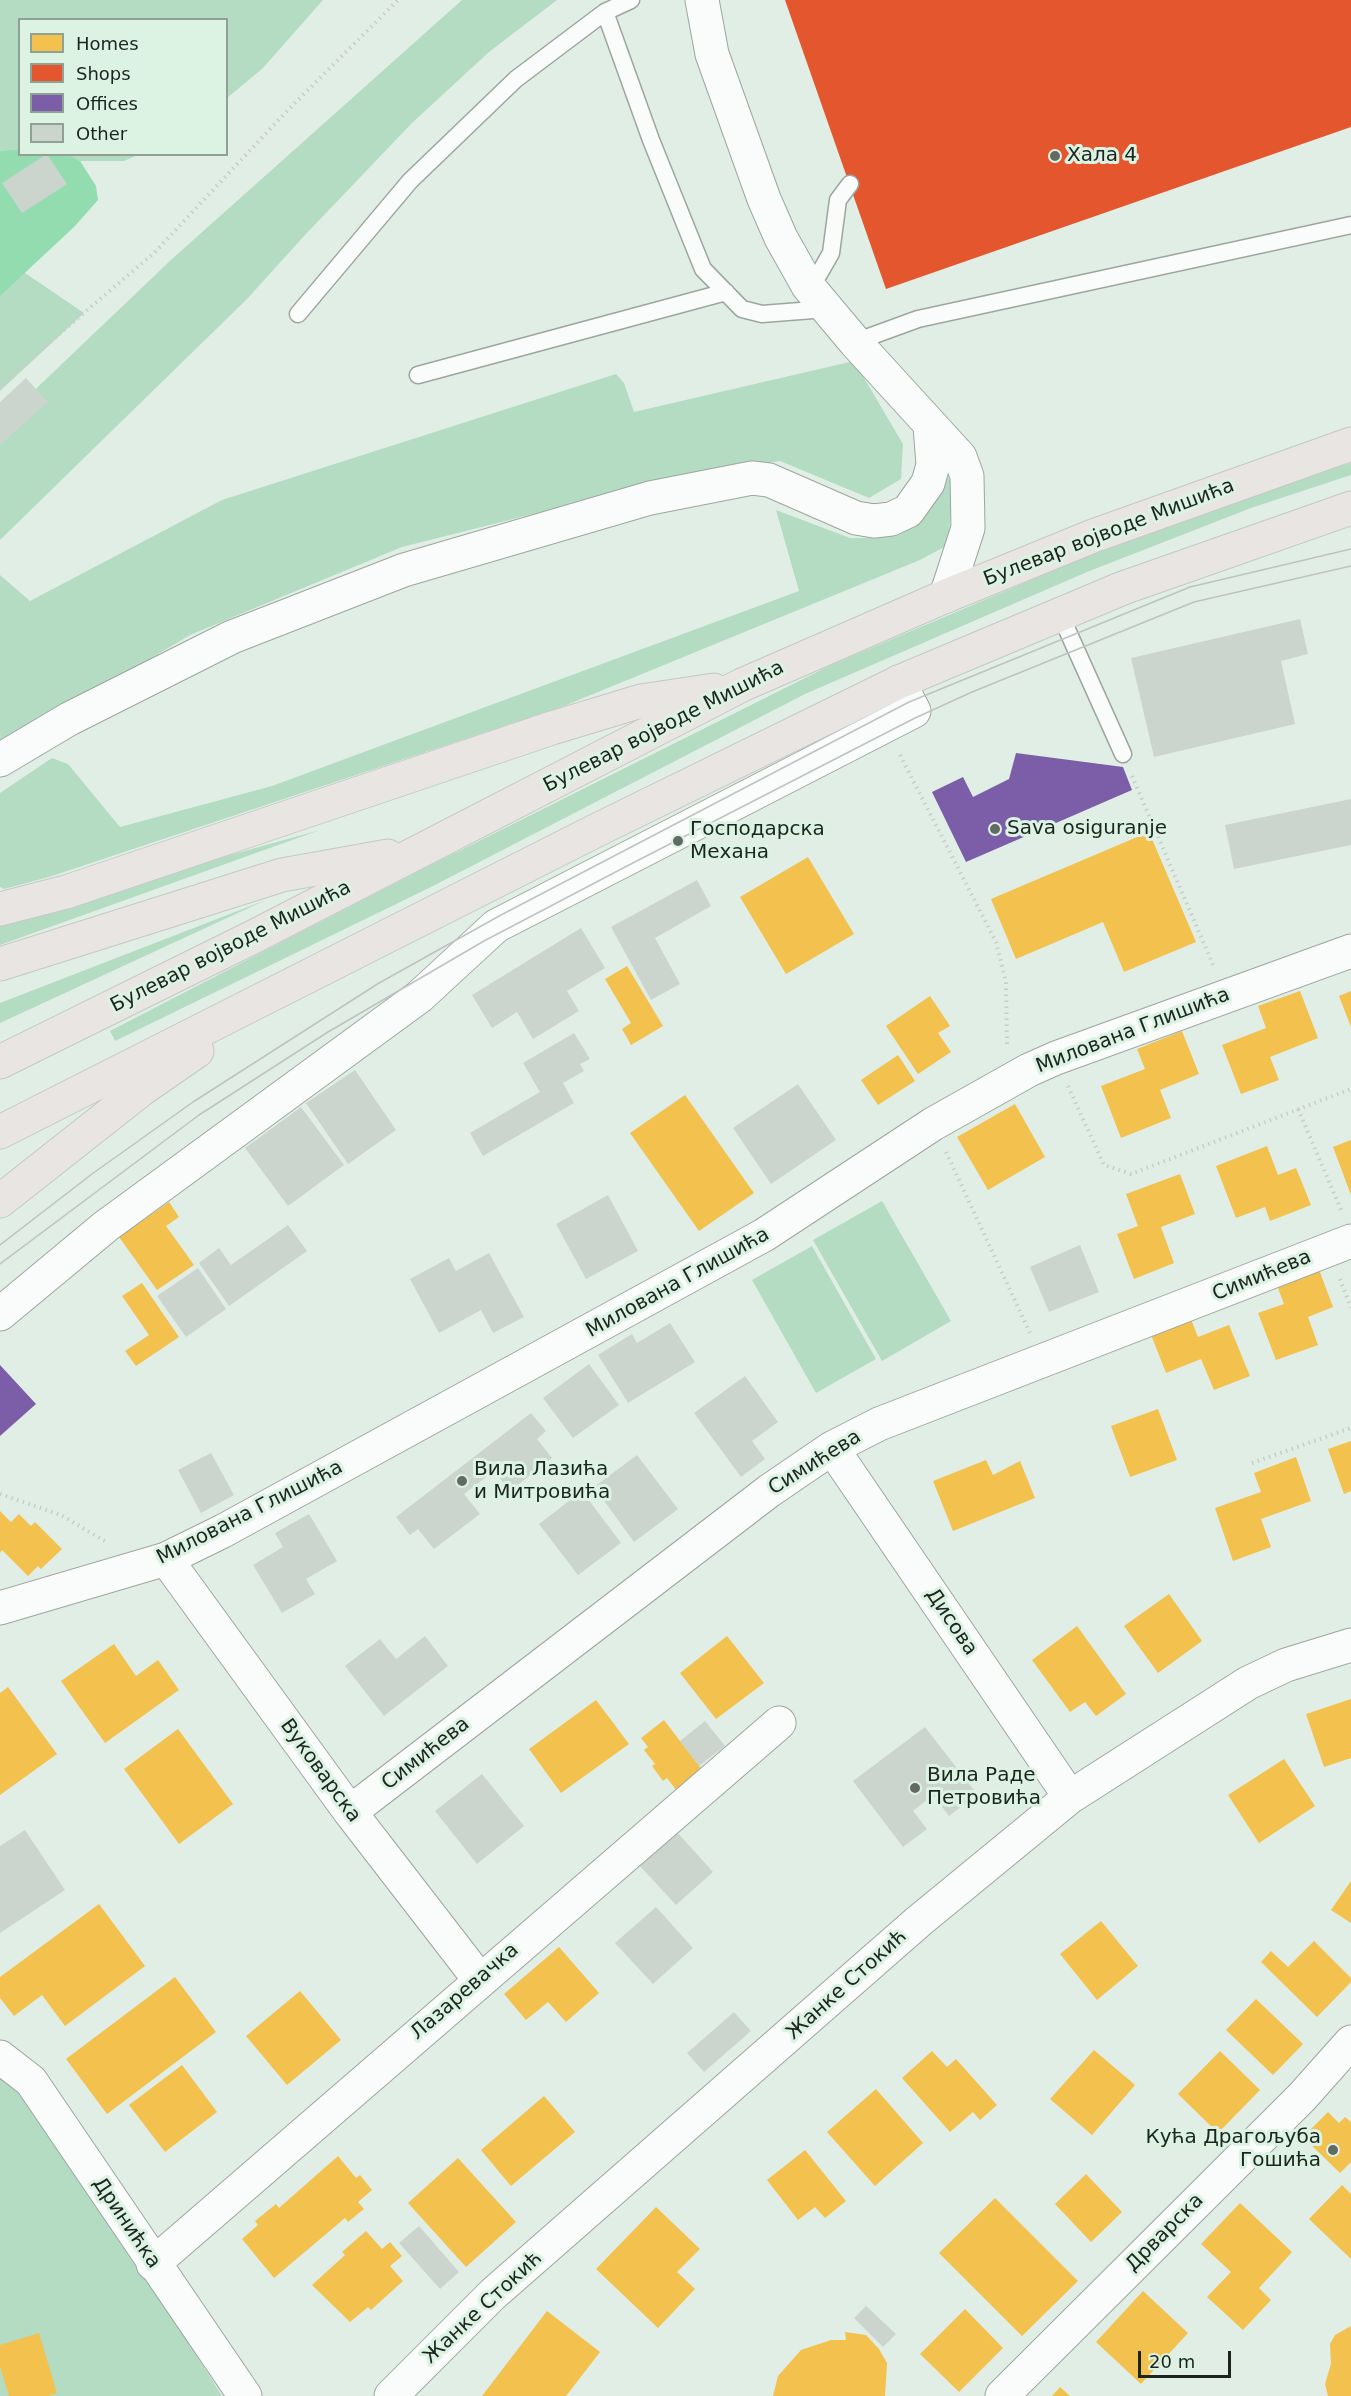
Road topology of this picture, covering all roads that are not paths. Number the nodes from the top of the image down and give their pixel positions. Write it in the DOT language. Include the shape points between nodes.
graph roads {
  1 [pos="631,0"];
  2 [pos="702,0"];
  3 [pos="605,12"];
  4 [pos="850,184"];
  5 [pos="1351,225"];
  6 [pos="726,292"];
  7 [pos="817,297"];
  8 [pos="298,314"];
  9 [pos="855,342"];
  10 [pos="418,375"];
  11 [pos="930,426"];
  12 [pos="1351,444"];
  13 [pos="1351,508"];
  14 [pos="946,596"];
  15 [pos="1060,614"];
  16 [pos="899,682"];
  17 [pos="742,686"];
  18 [pos="1123,754"];
  19 [pos="0,760"];
  20 [pos="422,850"];
  21 [pos="0,909"];
  22 [pos="1351,951"];
  23 [pos="0,964"];
  24 [pos="325,968"];
  25 [pos="0,1062"];
  26 [pos="0,1132"];
  27 [pos="0,1201"];
  28 [pos="1351,1241"];
  29 [pos="0,1314"];
  30 [pos="832,1448"];
  31 [pos="166,1559"];
  32 [pos="0,1608"];
  33 [pos="1351,1645"];
  34 [pos="779,1723"];
  35 [pos="1070,1797"];
  36 [pos="350,1812"];
  37 [pos="479,1979"];
  38 [pos="1348,2053"];
  39 [pos="0,2057"];
  40 [pos="153,2264"];
  41 [pos="245,2396"];
  42 [pos="391,2396"];
  43 [pos="1002,2396"];
  1 -- 3 [label="lane"];
  2 -- 7 [label="street" via="712,54 764,199 781,238"];
  3 -- 6 [label="lane" via="703,269"];
  3 -- 8 [label="lane" via="516,79 410,181"];
  4 -- 7 [label="lane" via="838,200 831,253 819,274"];
  5 -- 9 [label="lane" via="918,319"];
  6 -- 7 [label="lane" via="742,309 762,314"];
  6 -- 10 [label="lane"];
  7 -- 9 [label="street"];
  9 -- 11 [label="street"];
  11 -- 14 [label="street" via="960,457 967,476 968,528"];
  11 -- 19 [label="street" via="933,465 928,483 908,511 891,519 856,518 769,480 752,477 640,501 404,570 232,637 69,719"];
  12 -- 14 [label="main road, Булевар војводе Мишића" via="1093,536"];
  13 -- 15 [label="main road"];
  14 -- 17 [label="main road, Булевар војводе Мишића"];
  15 -- 16 [label="main road"];
  15 -- 18 [label="lane"];
  16 -- 24 [label="main road"];
  16 -- 29 [label="street" via="914,711 496,926 419,997 106,1226"];
  17 -- 20 [label="main road, Булевар војводе Мишића"];
  17 -- 21 [label="main road" via="641,700 66,892"];
  20 -- 23 [label="main road" via="282,875"];
  20 -- 25 [label="main road, Булевар војводе Мишића"];
  22 -- 31 [label="street, Милована Глишића" via="1056,1058 1008,1082 933,1124 764,1235"];
  24 -- 26 [label="main road"];
  24 -- 27 [label="main road" via="174,1066"];
  28 -- 30 [label="street, Симићева" via="879,1424"];
  30 -- 35 [label="street, Дисова"];
  30 -- 36 [label="street, Симићева" via="769,1491"];
  31 -- 32 [label="street, Милована Глишића"];
  31 -- 36 [label="street, Вуковарска"];
  33 -- 35 [label="street, Жанке Стокић" via="1286,1665 1248,1683"];
  34 -- 37 [label="street, Лазаревачка"];
  35 -- 42 [label="street, Жанке Стокић" via="919,1921 493,2294"];
  36 -- 37 [label="street, Вуковарска"];
  37 -- 40 [label="street, Лазаревачка"];
  38 -- 43 [label="street, Дрварска"];
  39 -- 40 [label="street, Дринићка" via="31,2081"];
  40 -- 41 [label="street, Дринићка"];
}
